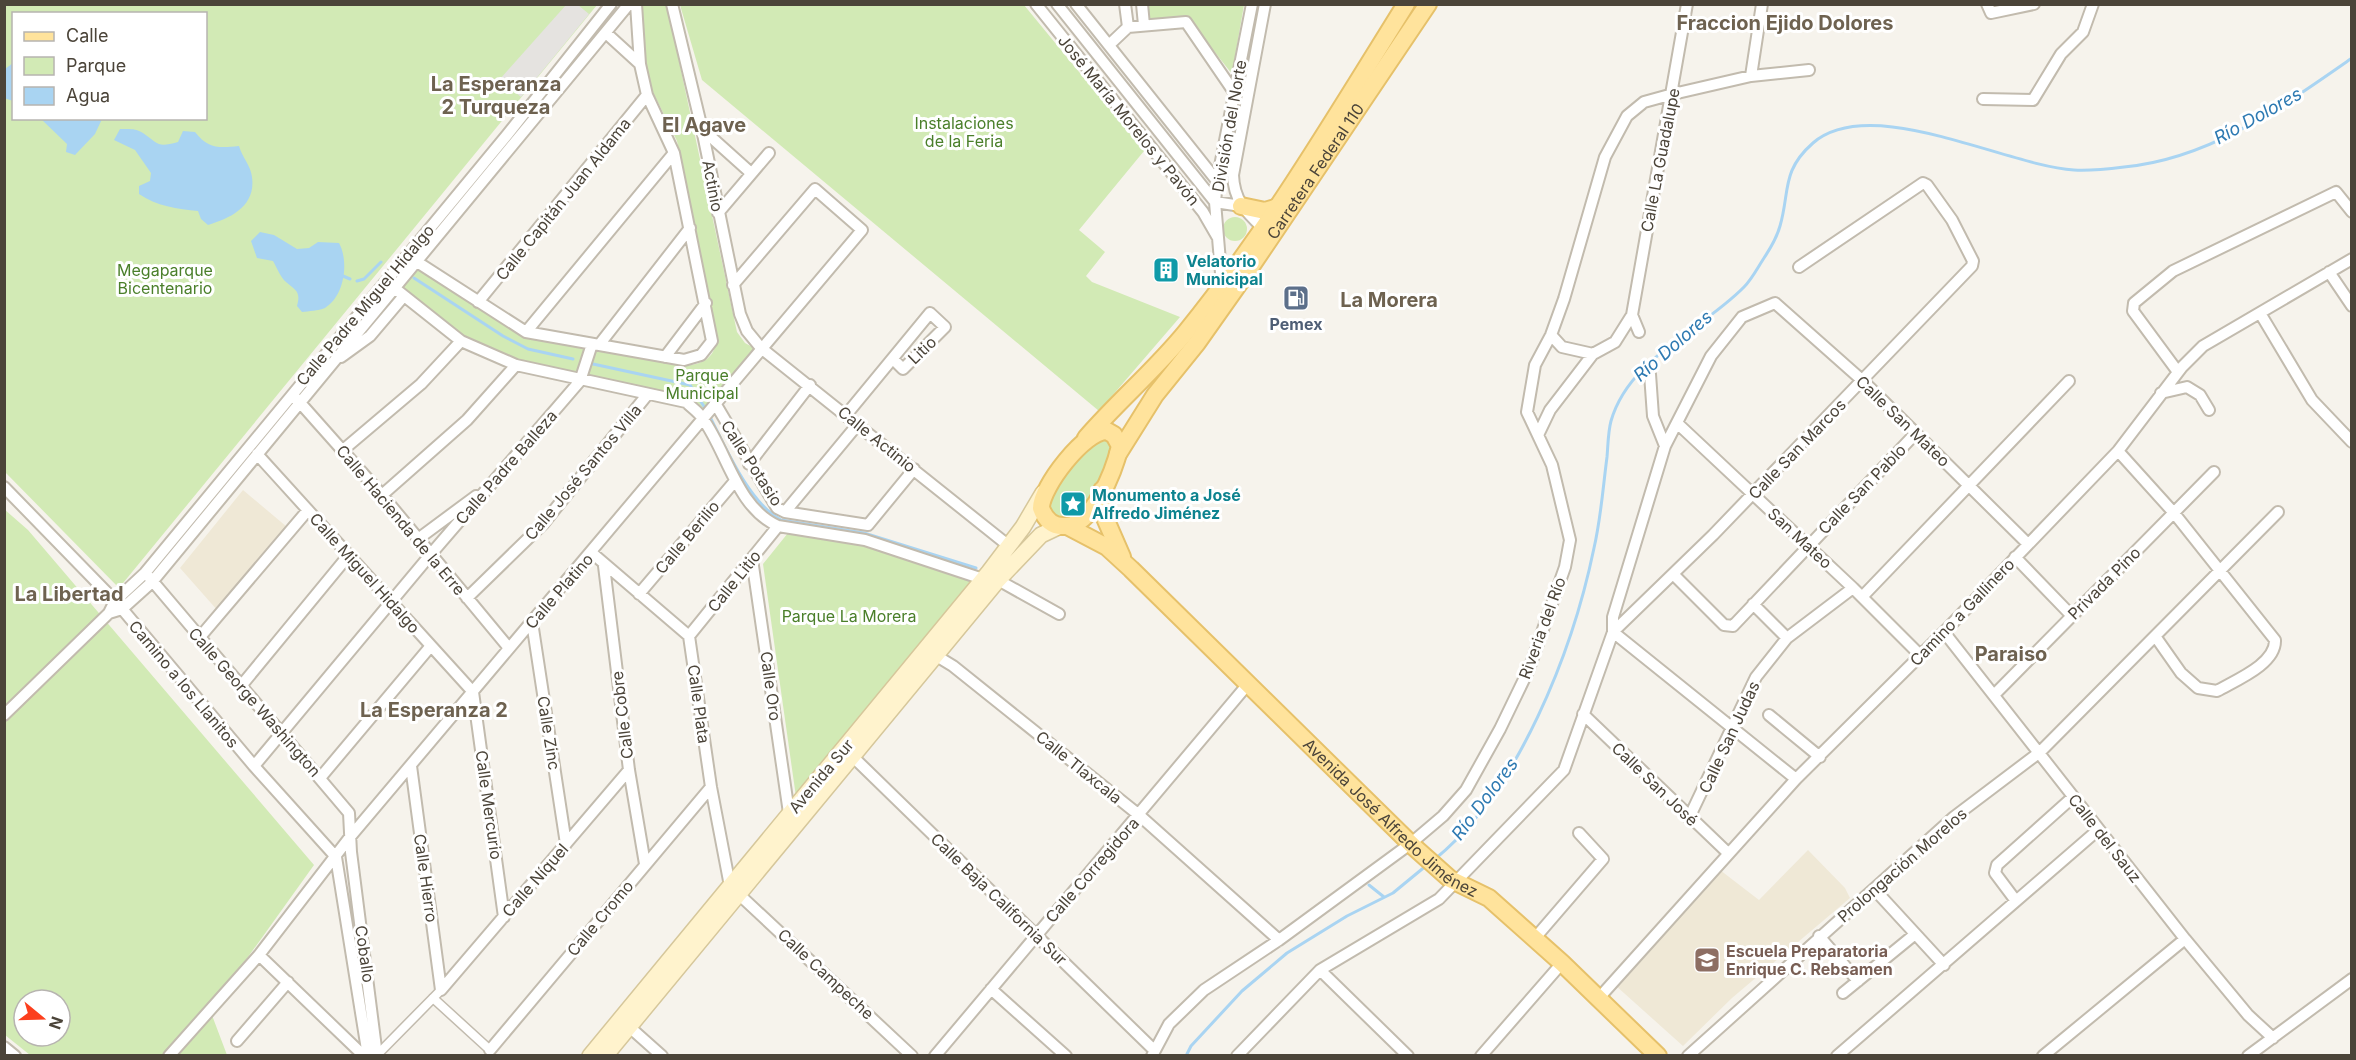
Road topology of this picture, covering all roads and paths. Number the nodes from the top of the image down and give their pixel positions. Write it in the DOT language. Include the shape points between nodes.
graph roads {
  1 [pos="611,4"];
  2 [pos="629,4"];
  3 [pos="636,4"];
  4 [pos="672,4"];
  5 [pos="1036,4"];
  6 [pos="1057,4"];
  7 [pos="1076,4"];
  8 [pos="1125,4"];
  9 [pos="1142,4"];
  10 [pos="1252,4"];
  11 [pos="1265,4"];
  12 [pos="1406,4"];
  13 [pos="1428,4"];
  14 [pos="1687,4"];
  15 [pos="1762,4"];
  16 [pos="1986,4"];
  17 [pos="2034,4"];
  18 [pos="2093,4"];
  19 [pos="1144,25"];
  20 [pos="1128,27"];
  21 [pos="606,33"];
  22 [pos="1109,45"];
  23 [pos="640,64"];
  24 [pos="1809,70"];
  25 [pos="1751,76"];
  26 [pos="1234,92"];
  27 [pos="1673,94"];
  28 [pos="647,95"];
  29 [pos="1983,99"];
  30 [pos="1246,104"];
  31 [pos="702,129"];
  32 [pos="507,135"];
  33 [pos="517,143"];
  34 [pos="674,153"];
  35 [pos="769,153"];
  36 [pos="751,173"];
  37 [pos="1217,181"];
  38 [pos="1215,202"];
  39 [pos="1240,206"];
  40 [pos="1278,207"];
  41 [pos="2352,212"];
  42 [pos="718,213"];
  43 [pos="690,228"];
  44 [pos="1263,228"];
  45 [pos="1218,237"];
  46 [pos="412,259"];
  47 [pos="2352,260"];
  48 [pos="1799,267"];
  49 [pos="2329,272"];
  50 [pos="734,285"];
  51 [pos="1222,285"];
  52 [pos="393,287"];
  53 [pos="403,297"];
  54 [pos="478,302"];
  55 [pos="706,303"];
  56 [pos="2352,306"];
  57 [pos="2260,313"];
  58 [pos="1632,315"];
  59 [pos="747,331"];
  60 [pos="526,332"];
  61 [pos="1639,332"];
  62 [pos="1551,335"];
  63 [pos="461,341"];
  64 [pos="1197,343"];
  65 [pos="596,344"];
  66 [pos="761,348"];
  67 [pos="1593,354"];
  68 [pos="665,357"];
  69 [pos="893,358"];
  70 [pos="516,365"];
  71 [pos="328,366"];
  72 [pos="2178,372"];
  73 [pos="1650,374"];
  74 [pos="580,381"];
  75 [pos="1863,381"];
  76 [pos="2069,381"];
  77 [pos="810,385"];
  78 [pos="291,394"];
  79 [pos="2161,394"];
  80 [pos="647,395"];
  81 [pos="300,402"];
  82 [pos="2209,410"];
  83 [pos="709,411"];
  84 [pos="846,415"];
  85 [pos="1677,423"];
  86 [pos="858,424"];
  87 [pos="1916,433"];
  88 [pos="1538,435"];
  89 [pos="1086,438"];
  90 [pos="2352,442"];
  91 [pos="1665,446"];
  92 [pos="343,450"];
  93 [pos="2118,452"];
  94 [pos="257,454"];
  95 [pos="1118,454"];
  96 [pos="749,464"];
  97 [pos="914,469"];
  98 [pos="2214,472"];
  99 [pos="735,481"];
  100 [pos="493,482"];
  101 [pos="1969,486"];
  102 [pos="4,487"];
  103 [pos="1102,490"];
  104 [pos="1045,491"];
  105 [pos="1753,494"];
  106 [pos="382,495"];
  107 [pos="309,510"];
  108 [pos="785,512"];
  109 [pos="2277,512"];
  110 [pos="2174,513"];
  111 [pos="778,526"];
  112 [pos="1063,526"];
  113 [pos="418,538"];
  114 [pos="2028,544"];
  115 [pos="1009,546"];
  116 [pos="1809,546"];
  117 [pos="592,553"];
  118 [pos="431,554"];
  119 [pos="348,556"];
  120 [pos="2015,557"];
  121 [pos="752,559"];
  122 [pos="604,566"];
  123 [pos="1131,569"];
  124 [pos="2220,570"];
  125 [pos="144,573"];
  126 [pos="996,573"];
  127 [pos="1673,574"];
  128 [pos="152,582"];
  129 [pos="1853,588"];
  130 [pos="639,594"];
  131 [pos="1862,597"];
  132 [pos="467,598"];
  133 [pos="391,601"];
  134 [pos="1753,604"];
  135 [pos="118,605"];
  136 [pos="1059,614"];
  137 [pos="2072,616"];
  138 [pos="532,622"];
  139 [pos="1613,632"];
  140 [pos="1944,632"];
  141 [pos="689,636"];
  142 [pos="2155,636"];
  143 [pos="200,637"];
  144 [pos="1787,638"];
  145 [pos="430,647"];
  146 [pos="509,648"];
  147 [pos="931,652"];
  148 [pos="1920,655"];
  149 [pos="1248,684"];
  150 [pos="242,686"];
  151 [pos="474,692"];
  152 [pos="1994,695"];
  153 [pos="1583,714"];
  154 [pos="4,715"];
  155 [pos="1769,715"];
  156 [pos="1733,726"];
  157 [pos="282,734"];
  158 [pos="848,752"];
  159 [pos="2040,752"];
  160 [pos="1820,757"];
  161 [pos="254,766"];
  162 [pos="411,766"];
  163 [pos="629,770"];
  164 [pos="320,778"];
  165 [pos="1796,779"];
  166 [pos="711,787"];
  167 [pos="2073,797"];
  168 [pos="789,813"];
  169 [pos="1139,815"];
  170 [pos="1689,819"];
  171 [pos="2098,830"];
  172 [pos="1579,833"];
  173 [pos="350,837"];
  174 [pos="566,844"];
  175 [pos="1412,845"];
  176 [pos="351,852"];
  177 [pos="1728,853"];
  178 [pos="336,857"];
  179 [pos="645,864"];
  180 [pos="1453,880"];
  181 [pos="735,890"];
  182 [pos="1875,890"];
  183 [pos="2016,901"];
  184 [pos="504,917"];
  185 [pos="1036,935"];
  186 [pos="1914,935"];
  187 [pos="1819,936"];
  188 [pos="1535,938"];
  189 [pos="2185,939"];
  190 [pos="1279,940"];
  191 [pos="259,955"];
  192 [pos="1562,963"];
  193 [pos="1944,965"];
  194 [pos="1320,970"];
  195 [pos="1858,981"];
  196 [pos="2351,981"];
  197 [pos="288,982"];
  198 [pos="991,989"];
  199 [pos="441,990"];
  200 [pos="1843,993"];
  201 [pos="433,998"];
  202 [pos="1598,999"];
  203 [pos="625,1022"];
  204 [pos="363,1038"];
  205 [pos="2273,1038"];
  206 [pos="237,1041"];
  207 [pos="350,1042"];
  208 [pos="490,1050"];
  209 [pos="1153,1053"];
  210 [pos="377,1055"];
  211 [pos="169,1056"];
  212 [pos="366,1056"];
  213 [pos="590,1056"];
  214 [pos="605,1056"];
  215 [pos="662,1056"];
  216 [pos="912,1056"];
  217 [pos="935,1056"];
  218 [pos="1066,1056"];
  219 [pos="1237,1056"];
  220 [pos="1408,1056"];
  221 [pos="1481,1056"];
  222 [pos="1658,1056"];
  223 [pos="1688,1056"];
  224 [pos="1837,1056"];
  225 [pos="2043,1056"];
  226 [pos="2248,1056"];
  1 -- 32 [label="street, Calle Padre Miguel Hidalgo"];
  2 -- 21 [label="street, Calle Padre Miguel Hidalgo"];
  3 -- 23 [label="street"];
  4 -- 31 [label="street, Actinio"];
  5 -- 45 [label="street, José María Morelos y Pavón" via="1203,212"];
  6 -- 38 [label="street, José María Morelos y Pavón"];
  7 -- 22 [label="street"];
  8 -- 20 [label="street"];
  9 -- 19 [label="street"];
  10 -- 26 [label="street, División del Norte"];
  11 -- 30 [label="street, División del Norte"];
  12 -- 40 [label="main road, Carretera Federal 110"];
  13 -- 64 [label="main road, Carretera Federal 110"];
  14 -- 27 [label="street, Calle La Guadalupe"];
  15 -- 25 [label="street"];
  16 -- 17 [label="street" via="1991,13"];
  18 -- 29 [label="street" via="2083,32 2061,54 2032,100"];
  19 -- 20 [label="street"];
  19 -- 26 [label="street" via="1186,22"];
  20 -- 22 [label="street"];
  21 -- 23 [label="street"];
  21 -- 33 [label="street, Calle Padre Miguel Hidalgo"];
  22 -- 37 [label="street"];
  23 -- 28 [label="street"];
  24 -- 25 [label="street, Riveria del Río"];
  25 -- 27 [label="street, Riveria del Río"];
  26 -- 30 [label="street"];
  26 -- 37 [label="street, División del Norte"];
  27 -- 58 [label="street, Calle La Guadalupe"];
  27 -- 62 [label="street, Riveria del Río" via="1644,102 1627,116 1605,157"];
  28 -- 34 [label="street"];
  28 -- 54 [label="street, Calle Capitán Juan Aldama"];
  30 -- 39 [label="street, División del Norte" via="1233,175 1233,192"];
  31 -- 36 [label="street"];
  31 -- 42 [label="street, Actinio"];
  32 -- 33 [label="street"];
  32 -- 46 [label="street, Calle Padre Miguel Hidalgo"];
  33 -- 46 [label="street, Calle Padre Miguel Hidalgo"];
  34 -- 43 [label="street"];
  34 -- 60 [label="street"];
  35 -- 36 [label="street"];
  36 -- 42 [label="street"];
  37 -- 38 [label="street, División del Norte"];
  38 -- 39 [label="street, José María Morelos y Pavón"];
  38 -- 45 [label="street, División del Norte"];
  39 -- 40 [label="main road" via="1265,212"];
  39 -- 44 [label="street, División del Norte"];
  40 -- 44 [label="main road, Carretera Federal 110"];
  41 -- 72 [label="street" via="2336,192 2174,271 2134,303 2133,311"];
  42 -- 50 [label="street, Actinio"];
  43 -- 55 [label="street"];
  43 -- 65 [label="street"];
  44 -- 51 [label="main road, Carretera Federal 110"];
  44 -- 64 [label="main road" via="1262,243 1203,326"];
  45 -- 51 [label="street, División del Norte"];
  46 -- 52 [label="street, Calle Padre Miguel Hidalgo"];
  46 -- 54 [label="street"];
  46 -- 78 [label="street, Calle Padre Miguel Hidalgo"];
  47 -- 49 [label="street, Camino a Gallinero"];
  48 -- 75 [label="street, Calle San Marcos" via="1923,183 1952,220 1972,266"];
  49 -- 56 [label="street"];
  49 -- 57 [label="street, Camino a Gallinero"];
  50 -- 59 [label="street, Actinio"];
  50 -- 66 [label="street, Calle Platino" via="815,189 862,230"];
  51 -- 89 [label="main road, Carretera Federal 110" via="1185,334"];
  52 -- 53 [label="street"];
  52 -- 71 [label="street, Calle Padre Miguel Hidalgo"];
  53 -- 63 [label="street"];
  53 -- 71 [label="street, Calle Padre Miguel Hidalgo" via="370,336"];
  54 -- 60 [label="street"];
  55 -- 68 [label="street"];
  55 -- 68 [label="street" via="712,341 701,355 684,360"];
  57 -- 72 [label="street, Camino a Gallinero" via="2203,346"];
  57 -- 90 [label="street" via="2312,400"];
  58 -- 61 [label="street"];
  58 -- 67 [label="street" via="1615,342"];
  59 -- 66 [label="street, Calle Actinio"];
  60 -- 65 [label="street"];
  62 -- 67 [label="street" via="1562,347"];
  62 -- 88 [label="street, Riveria del Río" via="1535,364 1527,412"];
  63 -- 70 [label="street"];
  63 -- 92 [label="street" via="421,384"];
  64 -- 95 [label="main road, Carretera Federal 110" via="1155,395"];
  65 -- 68 [label="street"];
  65 -- 74 [label="street"];
  66 -- 77 [label="street, Calle Actinio"];
  66 -- 83 [label="street, Calle Platino"];
  67 -- 88 [label="street" via="1550,410"];
  69 -- 69 [label="street, Litio" via="930,313 945,327 903,369"];
  69 -- 84 [label="street, Litio"];
  70 -- 74 [label="street"];
  70 -- 106 [label="street" via="467,420"];
  71 -- 81 [label="street, Calle Padre Miguel Hidalgo"];
  72 -- 79 [label="street, Camino a Gallinero"];
  73 -- 91 [label="street" via="1653,416"];
  74 -- 80 [label="street"];
  74 -- 100 [label="street, Calle Padre Balleza"];
  75 -- 85 [label="street, Calle San Mateo" via="1774,303 1742,317 1711,356"];
  75 -- 87 [label="street, Calle San Mateo"];
  75 -- 105 [label="street, Calle San Marcos"];
  76 -- 101 [label="street"];
  77 -- 84 [label="street, Calle Actinio"];
  77 -- 96 [label="street"];
  78 -- 81 [label="street, Calle Hacienda de la Erre"];
  78 -- 125 [label="street, Calle Padre Miguel Hidalgo"];
  79 -- 82 [label="street" via="2187,387 2200,395"];
  79 -- 93 [label="street, Camino a Gallinero"];
  80 -- 83 [label="street"];
  80 -- 132 [label="street, Calle José Santos Villa" via="543,524"];
  81 -- 92 [label="street, Calle Hacienda de la Erre"];
  81 -- 94 [label="street, Calle Padre Miguel Hidalgo"];
  83 -- 96 [label="street, Calle Potasio"];
  83 -- 99 [label="street"];
  83 -- 117 [label="street, Calle Platino"];
  84 -- 86 [label="street, Calle Actinio"];
  85 -- 91 [label="street"];
  85 -- 105 [label="street, San Mateo"];
  86 -- 97 [label="street, Calle Actinio"];
  86 -- 108 [label="street"];
  87 -- 101 [label="street, Calle San Mateo"];
  87 -- 116 [label="street, Calle San Pablo"];
  88 -- 175 [label="street, Riveria del Río" via="1551,465 1570,540 1565,567 1529,669 1466,790"];
  89 -- 95 [label="main road" via="1107,431 1118,440"];
  89 -- 104 [label="main road, Carretera Federal 110"];
  91 -- 139 [label="street" via="1613,617"];
  92 -- 106 [label="street, Calle Hacienda de la Erre"];
  93 -- 110 [label="street"];
  93 -- 114 [label="street, Camino a Gallinero"];
  94 -- 107 [label="street, Calle Miguel Hidalgo"];
  94 -- 128 [label="street, Calle Padre Miguel Hidalgo"];
  95 -- 103 [label="main road, Carretera Federal 110"];
  96 -- 108 [label="street, Calle Potasio" via="777,508"];
  97 -- 108 [label="street, Calle Potasio" via="868,525"];
  97 -- 115 [label="street, Calle Actinio"];
  98 -- 110 [label="street, Privada Pino"];
  99 -- 111 [label="street" via="767,521"];
  99 -- 130 [label="street, Calle Berilio"];
  100 -- 113 [label="street"];
  100 -- 118 [label="street, Calle Padre Balleza"];
  101 -- 114 [label="street, Calle San Mateo"];
  101 -- 131 [label="street"];
  102 -- 135 [label="street, Camino a los Llanitos"];
  103 -- 112 [label="main road, Carretera Federal 110" via="1091,513 1078,524"];
  103 -- 123 [label="main road" via="1105,518"];
  104 -- 112 [label="main road" via="1041,500 1044,517"];
  104 -- 115 [label="main road, Avenida Sur"];
  105 -- 116 [label="street, San Mateo"];
  105 -- 127 [label="street, Calle San Marcos"];
  106 -- 113 [label="street, Calle Hacienda de la Erre"];
  107 -- 119 [label="street, Calle Miguel Hidalgo"];
  107 -- 143 [label="street"];
  109 -- 124 [label="street, Prolongación Morelos"];
  110 -- 124 [label="street"];
  110 -- 137 [label="street, Privada Pino"];
  111 -- 121 [label="street, Calle Litio"];
  111 -- 126 [label="street" via="865,540"];
  112 -- 123 [label="main road" via="1107,547"];
  112 -- 126 [label="main road, Avenida Sur" via="1041,535"];
  113 -- 118 [label="street, Calle Hacienda de la Erre"];
  114 -- 120 [label="street, Camino a Gallinero"];
  115 -- 126 [label="main road, Avenida Sur"];
  116 -- 129 [label="street, San Mateo"];
  116 -- 134 [label="street, Calle San Pablo"];
  117 -- 122 [label="street"];
  117 -- 138 [label="street, Calle Platino"];
  118 -- 132 [label="street, Calle Hacienda de la Erre"];
  118 -- 133 [label="street, Calle Padre Balleza"];
  119 -- 133 [label="street, Calle Miguel Hidalgo"];
  119 -- 150 [label="street"];
  120 -- 137 [label="street"];
  120 -- 140 [label="street, Camino a Gallinero"];
  121 -- 141 [label="street, Calle Litio"];
  121 -- 168 [label="street, Calle Oro"];
  122 -- 130 [label="street"];
  122 -- 163 [label="street, Calle Cobre"];
  123 -- 149 [label="main road, Avenida José Alfredo Jiménez"];
  124 -- 142 [label="street, Prolongación Morelos"];
  124 -- 142 [label="street" via="2275,640 2263,663 2217,691 2198,687 2181,673"];
  125 -- 128 [label="street, Calle George Washington"];
  125 -- 135 [label="street, Calle Padre Miguel Hidalgo"];
  126 -- 136 [label="street"];
  126 -- 147 [label="main road, Avenida Sur"];
  127 -- 134 [label="street, Calle San Pablo" via="1724,625 1733,626"];
  127 -- 139 [label="street, Calle San Marcos"];
  128 -- 135 [label="street, Calle Padre Miguel Hidalgo"];
  128 -- 143 [label="street, Calle George Washington"];
  129 -- 131 [label="street, San Mateo"];
  129 -- 144 [label="street, Calle San Judas"];
  130 -- 141 [label="street"];
  131 -- 148 [label="street, San Mateo"];
  132 -- 146 [label="street, Calle Hacienda de la Erre"];
  133 -- 145 [label="street, Calle Miguel Hidalgo"];
  133 -- 157 [label="street, Calle Padre Balleza"];
  134 -- 144 [label="street"];
  135 -- 154 [label="street"];
  135 -- 161 [label="street, Camino a los Llanitos"];
  137 -- 152 [label="street, Privada Pino"];
  138 -- 146 [label="street, Calle Platino"];
  138 -- 174 [label="street, Calle Zinc"];
  139 -- 153 [label="street"];
  139 -- 156 [label="street"];
  140 -- 148 [label="street, Camino a Gallinero"];
  140 -- 152 [label="street, Calle del Sauz"];
  141 -- 166 [label="street, Calle Plata"];
  142 -- 159 [label="street, Prolongación Morelos"];
  143 -- 150 [label="street, Calle George Washington"];
  144 -- 156 [label="street, Calle San Judas" via="1756,677"];
  145 -- 151 [label="street, Calle Miguel Hidalgo"];
  145 -- 164 [label="street"];
  146 -- 151 [label="street, Calle Platino"];
  147 -- 158 [label="main road, Avenida Sur"];
  147 -- 169 [label="street, Calle Tlaxcala"];
  148 -- 160 [label="street, Camino a Gallinero"];
  149 -- 169 [label="street, Calle Corregidora"];
  149 -- 175 [label="main road, Avenida José Alfredo Jiménez"];
  150 -- 157 [label="street, Calle George Washington"];
  151 -- 162 [label="street, Calle Platino"];
  151 -- 184 [label="street, Calle Mercurio"];
  152 -- 159 [label="street, Calle del Sauz"];
  153 -- 170 [label="street, Calle San José"];
  153 -- 180 [label="street" via="1564,770"];
  155 -- 160 [label="street"];
  156 -- 165 [label="street"];
  156 -- 170 [label="street, Calle San Judas"];
  157 -- 161 [label="street, Calle Padre Balleza"];
  157 -- 164 [label="street, Calle George Washington"];
  158 -- 168 [label="main road, Avenida Sur"];
  158 -- 181 [label="main road, Avenida Sur"];
  158 -- 185 [label="street, Calle Baja California Sur"];
  159 -- 167 [label="street, Calle del Sauz"];
  159 -- 182 [label="street, Prolongación Morelos" via="1954,817"];
  160 -- 165 [label="street, Camino a Gallinero"];
  161 -- 178 [label="street, Camino a los Llanitos"];
  162 -- 173 [label="street, Calle Platino"];
  162 -- 199 [label="street, Calle Hierro"];
  163 -- 174 [label="street, Calle Níquel"];
  163 -- 179 [label="street, Calle Cobre"];
  164 -- 173 [label="street, Calle George Washington" via="349,813"];
  165 -- 177 [label="street, Camino a Gallinero"];
  166 -- 179 [label="street, Calle Cromo"];
  166 -- 181 [label="street, Calle Plata"];
  167 -- 171 [label="street, Calle del Sauz"];
  167 -- 183 [label="street" via="1997,865 1995,873"];
  168 -- 181 [label="main road, Avenida Sur"];
  169 -- 185 [label="street, Calle Corregidora"];
  169 -- 190 [label="street, Calle Tlaxcala"];
  170 -- 177 [label="street, Calle San José"];
  171 -- 183 [label="street"];
  171 -- 189 [label="street, Calle del Sauz"];
  172 -- 188 [label="street" via="1603,859"];
  173 -- 176 [label="street, Calle George Washington"];
  173 -- 178 [label="street, Calle Platino"];
  174 -- 184 [label="street, Calle Níquel"];
  175 -- 180 [label="main road, Avenida José Alfredo Jiménez"];
  175 -- 190 [label="street, Riveria del Río"];
  176 -- 210 [label="street, Coballo"];
  177 -- 202 [label="street, Camino a Gallinero"];
  178 -- 191 [label="street, Calle Platino"];
  178 -- 204 [label="street, Coballo"];
  179 -- 208 [label="street, Calle Cromo"];
  180 -- 188 [label="main road, Avenida José Alfredo Jiménez" via="1489,898"];
  180 -- 194 [label="street" via="1439,899"];
  181 -- 203 [label="main road, Avenida Sur"];
  181 -- 216 [label="street, Calle Campeche"];
  182 -- 186 [label="street"];
  182 -- 187 [label="street, Prolongación Morelos"];
  183 -- 193 [label="street"];
  184 -- 199 [label="street, Calle Níquel"];
  185 -- 198 [label="street, Calle Corregidora"];
  185 -- 209 [label="street, Calle Baja California Sur"];
  186 -- 193 [label="street"];
  186 -- 195 [label="street"];
  187 -- 195 [label="street"];
  187 -- 223 [label="street, Prolongación Morelos"];
  188 -- 192 [label="main road, Avenida José Alfredo Jiménez"];
  189 -- 205 [label="street, Calle del Sauz" via="2248,1015"];
  189 -- 225 [label="street"];
  190 -- 209 [label="street, Riveria del Río" via="1204,990 1169,1024"];
  191 -- 197 [label="street"];
  191 -- 211 [label="street, Calle Platino"];
  192 -- 202 [label="main road, Avenida José Alfredo Jiménez"];
  192 -- 221 [label="street"];
  193 -- 224 [label="street"];
  194 -- 219 [label="street"];
  194 -- 220 [label="street"];
  195 -- 200 [label="street"];
  196 -- 205 [label="street"];
  197 -- 206 [label="street"];
  197 -- 207 [label="street"];
  198 -- 217 [label="street, Calle Corregidora"];
  198 -- 218 [label="street"];
  199 -- 201 [label="street"];
  201 -- 208 [label="street"];
  201 -- 210 [label="street"];
  202 -- 222 [label="main road, Avenida José Alfredo Jiménez"];
  203 -- 213 [label="main road, Avenida Sur"];
  203 -- 214 [label="main road, Avenida Sur"];
  203 -- 215 [label="street"];
  204 -- 207 [label="street"];
  204 -- 212 [label="street, Coballo"];
  205 -- 226 [label="street"];
  207 -- 212 [label="street"];
}
